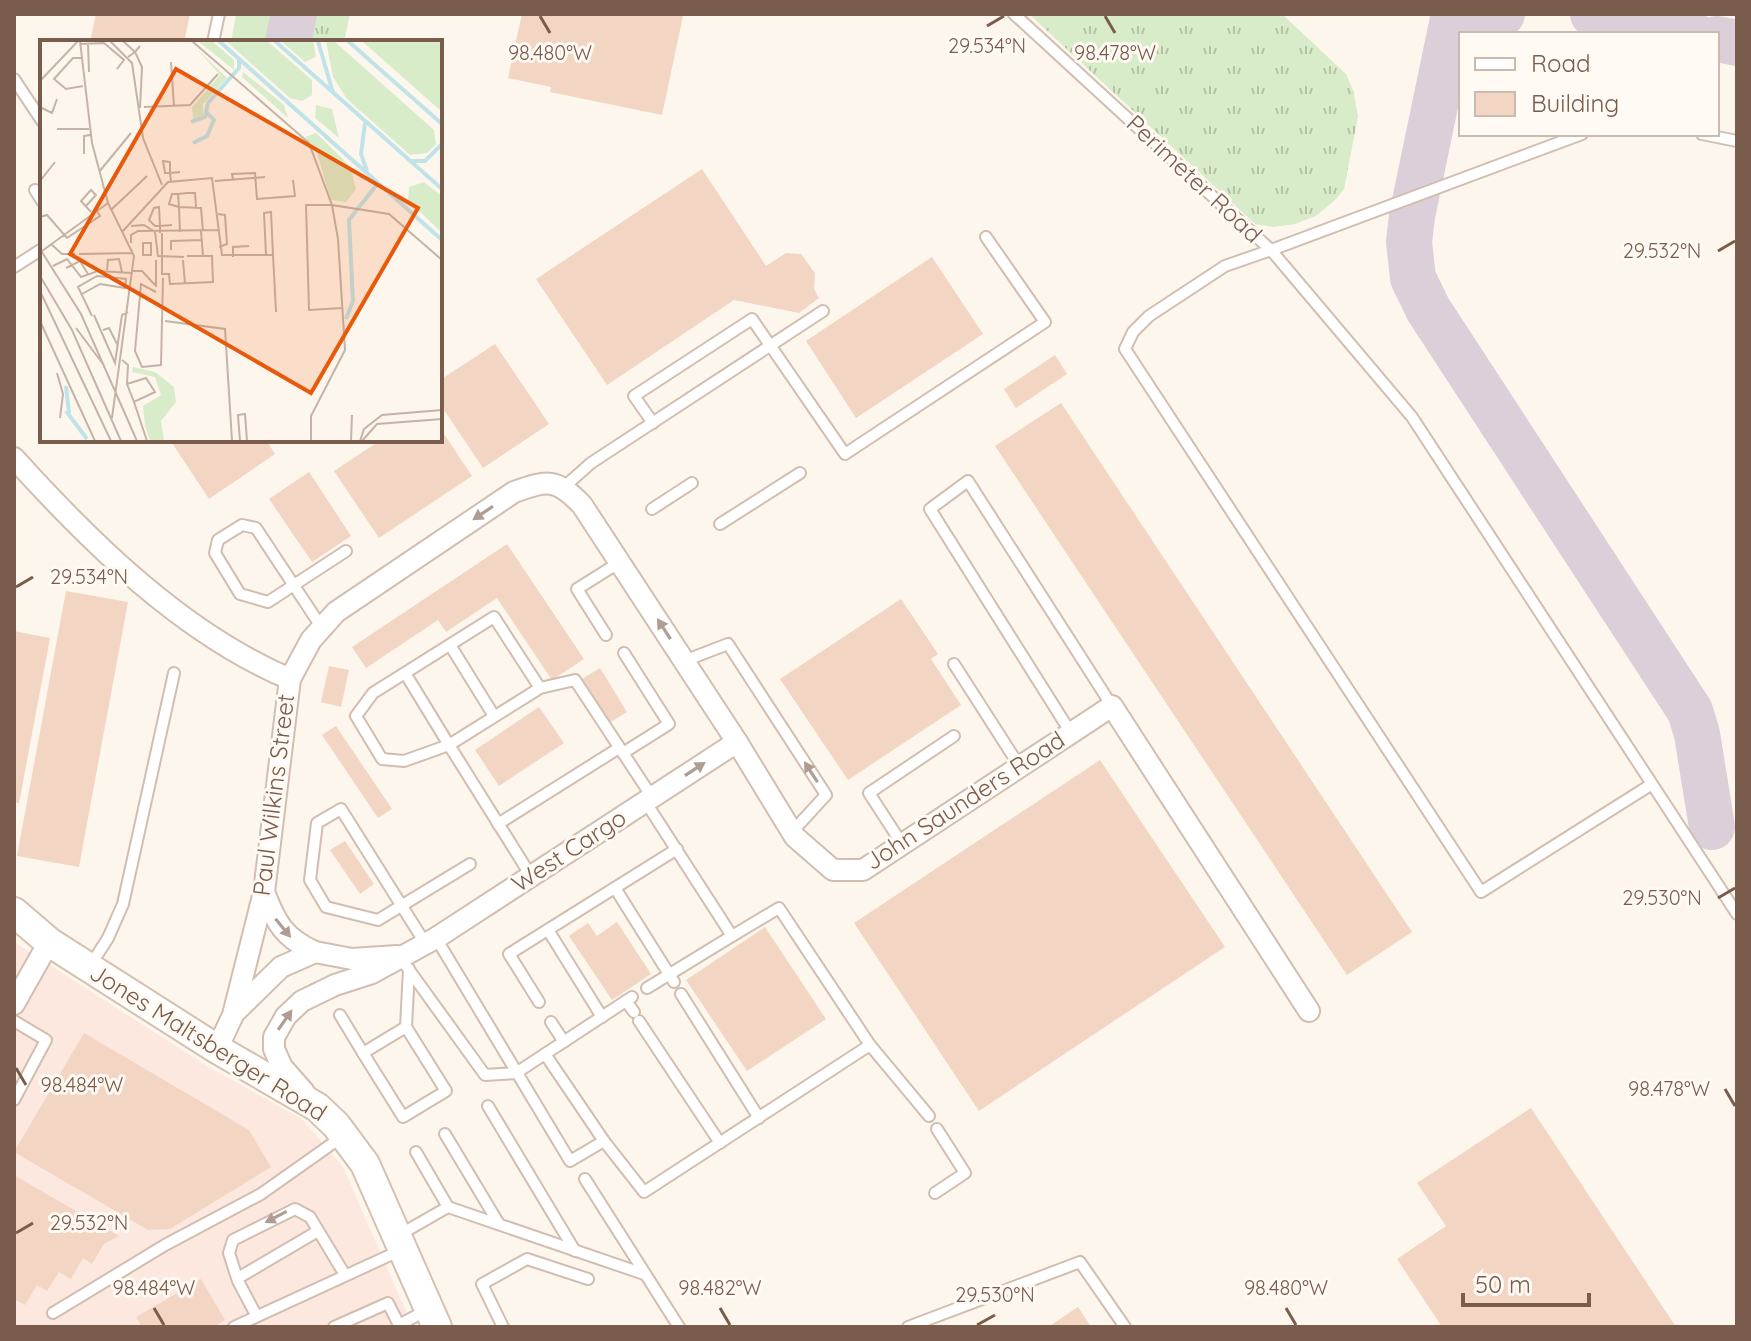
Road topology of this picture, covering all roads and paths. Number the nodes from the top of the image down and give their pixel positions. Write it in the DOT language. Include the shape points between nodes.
graph roads {
  1 [pos="219,14"];
  2 [pos="1014,14"];
  3 [pos="213,40"];
  4 [pos="14,79"];
  5 [pos="40,118"];
  6 [pos="1577,136"];
  7 [pos="1712,136"];
  8 [pos="1737,141"];
  9 [pos="35,190"];
  10 [pos="40,198"];
  11 [pos="986,237"];
  12 [pos="40,250"];
  13 [pos="1271,250"];
  14 [pos="14,267"];
  15 [pos="823,311"];
  16 [pos="772,345"];
  17 [pos="653,423"];
  18 [pos="14,458"];
  19 [pos="800,473"];
  20 [pos="692,483"];
  21 [pos="558,485"];
  22 [pos="652,509"];
  23 [pos="720,524"];
  24 [pos="346,551"];
  25 [pos="620,562"];
  26 [pos="293,585"];
  27 [pos="322,628"];
  28 [pos="606,635"];
  29 [pos="450,645"];
  30 [pos="624,653"];
  31 [pos="684,661"];
  32 [pos="954,664"];
  33 [pos="174,673"];
  34 [pos="405,673"];
  35 [pos="290,679"];
  36 [pos="540,688"];
  37 [pos="1112,706"];
  38 [pos="494,716"];
  39 [pos="1071,733"];
  40 [pos="954,736"];
  41 [pos="737,742"];
  42 [pos="449,745"];
  43 [pos="621,751"];
  44 [pos="1020,767"];
  45 [pos="1652,784"];
  46 [pos="648,799"];
  47 [pos="498,824"];
  48 [pos="792,832"];
  49 [pos="902,844"];
  50 [pos="677,849"];
  51 [pos="470,864"];
  52 [pos="531,876"];
  53 [pos="615,888"];
  54 [pos="264,892"];
  55 [pos="402,906"];
  56 [pos="14,912"];
  57 [pos="1737,914"];
  58 [pos="548,930"];
  59 [pos="732,936"];
  60 [pos="431,940"];
  61 [pos="49,942"];
  62 [pos="315,952"];
  63 [pos="404,963"];
  64 [pos="89,968"];
  65 [pos="672,978"];
  66 [pos="647,988"];
  67 [pos="681,994"];
  68 [pos="539,1002"];
  69 [pos="14,1004"];
  70 [pos="1309,1011"];
  71 [pos="233,1015"];
  72 [pos="340,1015"];
  73 [pos="602,1017"];
  74 [pos="14,1021"];
  75 [pos="551,1022"];
  76 [pos="406,1027"];
  77 [pos="564,1042"];
  78 [pos="870,1045"];
  79 [pos="217,1049"];
  80 [pos="363,1053"];
  81 [pos="545,1054"];
  82 [pos="516,1073"];
  83 [pos="14,1100"];
  84 [pos="488,1106"];
  85 [pos="317,1107"];
  86 [pos="929,1116"];
  87 [pos="759,1118"];
  88 [pos="937,1129"];
  89 [pos="445,1134"];
  90 [pos="345,1135"];
  91 [pos="604,1141"];
  92 [pos="720,1143"];
  93 [pos="416,1152"];
  94 [pos="585,1179"];
  95 [pos="935,1193"];
  96 [pos="448,1207"];
  97 [pos="499,1224"];
  98 [pos="318,1231"];
  99 [pos="400,1242"];
  100 [pos="575,1251"];
  101 [pos="644,1274"];
  102 [pos="345,1275"];
  103 [pos="238,1278"];
  104 [pos="588,1279"];
  105 [pos="53,1313"];
  106 [pos="256,1315"];
  107 [pos="433,1318"];
  108 [pos="399,1326"];
  109 [pos="234,1327"];
  110 [pos="334,1327"];
  111 [pos="503,1327"];
  112 [pos="679,1327"];
  113 [pos="908,1327"];
  114 [pos="1125,1327"];
  1 -- 3 [label="lane"];
  2 -- 13 [label="lane, Perimeter Road"];
  4 -- 5 [label="lane"];
  6 -- 13 [label="lane, Perimeter Road"];
  7 -- 8 [label="lane"];
  9 -- 10 [label="lane"];
  11 -- 16 [label="lane" via="1045,322 845,454"];
  12 -- 14 [label="lane"];
  13 -- 45 [label="lane" via="1412,417"];
  13 -- 45 [label="lane" via="1225,266 1162,308 1133,332 1125,349 1481,892"];
  15 -- 16 [label="lane"];
  16 -- 17 [label="lane"];
  16 -- 17 [label="lane" via="752,319 634,396"];
  17 -- 21 [label="lane"];
  18 -- 35 [label="street" via="108,553 194,626"];
  19 -- 23 [label="lane"];
  20 -- 22 [label="lane"];
  21 -- 25 [label="street, John Saunders Road" via="582,505"];
  21 -- 27 [label="street, Paul Wilkins Street, one-way" via="540,482 514,492 336,612"];
  24 -- 26 [label="lane"];
  25 -- 28 [label="lane" via="577,589"];
  31 -- 25 [label="street, John Saunders Road, one-way"];
  26 -- 26 [label="lane" via="256,528 242,525 218,540 215,553 240,594 268,602"];
  26 -- 27 [label="lane"];
  27 -- 35 [label="street, Paul Wilkins Street"];
  29 -- 34 [label="lane"];
  29 -- 36 [label="lane" via="494,617"];
  29 -- 38 [label="lane"];
  30 -- 43 [label="lane" via="669,724"];
  31 -- 41 [label="street, John Saunders Road"];
  48 -- 31 [label="lane, one-way" via="826,795 728,644"];
  32 -- 44 [label="lane"];
  33 -- 64 [label="lane" via="123,904"];
  34 -- 42 [label="lane"];
  34 -- 42 [label="lane" via="373,693 356,716 369,738 382,759 404,761"];
  35 -- 54 [label="street, Paul Wilkins Street"];
  36 -- 38 [label="lane"];
  36 -- 43 [label="lane" via="575,680"];
  37 -- 39 [label="street, John Saunders Road"];
  37 -- 39 [label="lane" via="968,481 930,509"];
  37 -- 70 [label="street"];
  38 -- 42 [label="lane"];
  39 -- 44 [label="street, John Saunders Road"];
  40 -- 49 [label="lane" via="869,793"];
  46 -- 41 [label="street, West Cargo, one-way"];
  41 -- 48 [label="street, John Saunders Road"];
  42 -- 47 [label="lane"];
  43 -- 46 [label="lane"];
  43 -- 47 [label="lane"];
  44 -- 49 [label="street, John Saunders Road"];
  45 -- 57 [label="lane"];
  46 -- 50 [label="lane"];
  46 -- 52 [label="street, West Cargo"];
  47 -- 52 [label="lane"];
  48 -- 49 [label="street, John Saunders Road" via="833,870 863,870"];
  50 -- 53 [label="lane"];
  50 -- 59 [label="lane"];
  51 -- 55 [label="lane"];
  52 -- 60 [label="street, West Cargo"];
  53 -- 58 [label="lane"];
  53 -- 65 [label="lane"];
  54 -- 62 [label="street, West Cargo, one-way" via="284,932"];
  54 -- 71 [label="street, Paul Wilkins Street"];
  55 -- 55 [label="lane" via="341,809 317,823 310,880 326,907 378,920"];
  55 -- 60 [label="lane"];
  56 -- 61 [label="street, Jones Maltsberger Road"];
  58 -- 68 [label="lane" via="509,954"];
  58 -- 73 [label="lane"];
  59 -- 65 [label="lane"];
  59 -- 78 [label="lane" via="779,908"];
  60 -- 63 [label="street, West Cargo"];
  60 -- 82 [label="lane"];
  61 -- 64 [label="street, Jones Maltsberger Road"];
  61 -- 69 [label="street"];
  62 -- 63 [label="street, West Cargo"];
  62 -- 71 [label="street" via="281,967"];
  63 -- 76 [label="lane"];
  63 -- 82 [label="lane" via="485,1075"];
  85 -- 63 [label="street, West Cargo, one-way" via="282,1067 274,1049 274,1037 286,1016 317,992"];
  64 -- 79 [label="street, Jones Maltsberger Road"];
  65 -- 66 [label="lane"];
  67 -- 87 [label="lane"];
  71 -- 79 [label="street, Paul Wilkins Street"];
  72 -- 80 [label="lane"];
  73 -- 77 [label="lane"];
  73 -- 92 [label="lane" via="629,999"];
  74 -- 83 [label="lane" via="46,1040"];
  75 -- 77 [label="lane"];
  76 -- 80 [label="lane"];
  76 -- 80 [label="lane" via="446,1091 403,1117"];
  77 -- 81 [label="lane"];
  78 -- 86 [label="lane"];
  78 -- 87 [label="lane"];
  79 -- 85 [label="street, Jones Maltsberger Road"];
  81 -- 82 [label="lane"];
  81 -- 91 [label="lane"];
  82 -- 91 [label="lane" via="570,1161"];
  84 -- 100 [label="lane"];
  85 -- 90 [label="street, Jones Maltsberger Road"];
  87 -- 92 [label="lane"];
  88 -- 95 [label="lane" via="965,1173"];
  89 -- 97 [label="lane"];
  90 -- 99 [label="street, Jones Maltsberger Road" via="365,1164"];
  90 -- 105 [label="lane" via="261,1194"];
  91 -- 92 [label="lane" via="644,1192"];
  93 -- 96 [label="lane"];
  94 -- 101 [label="lane"];
  96 -- 97 [label="lane"];
  96 -- 99 [label="lane"];
  97 -- 100 [label="lane"];
  98 -- 102 [label="lane"];
  98 -- 103 [label="lane"];
  98 -- 103 [label="lane, one-way" via="310,1217 295,1209 233,1240 229,1253"];
  99 -- 102 [label="lane"];
  99 -- 107 [label="street, Jones Maltsberger Road"];
  100 -- 101 [label="lane"];
  101 -- 112 [label="lane"];
  102 -- 106 [label="lane"];
  103 -- 106 [label="lane"];
  104 -- 111 [label="lane" via="527,1259 482,1284"];
  106 -- 109 [label="lane"];
  107 -- 108 [label="lane"];
  108 -- 110 [label="lane" via="388,1303"];
  113 -- 114 [label="lane" via="1080,1262"];
}
